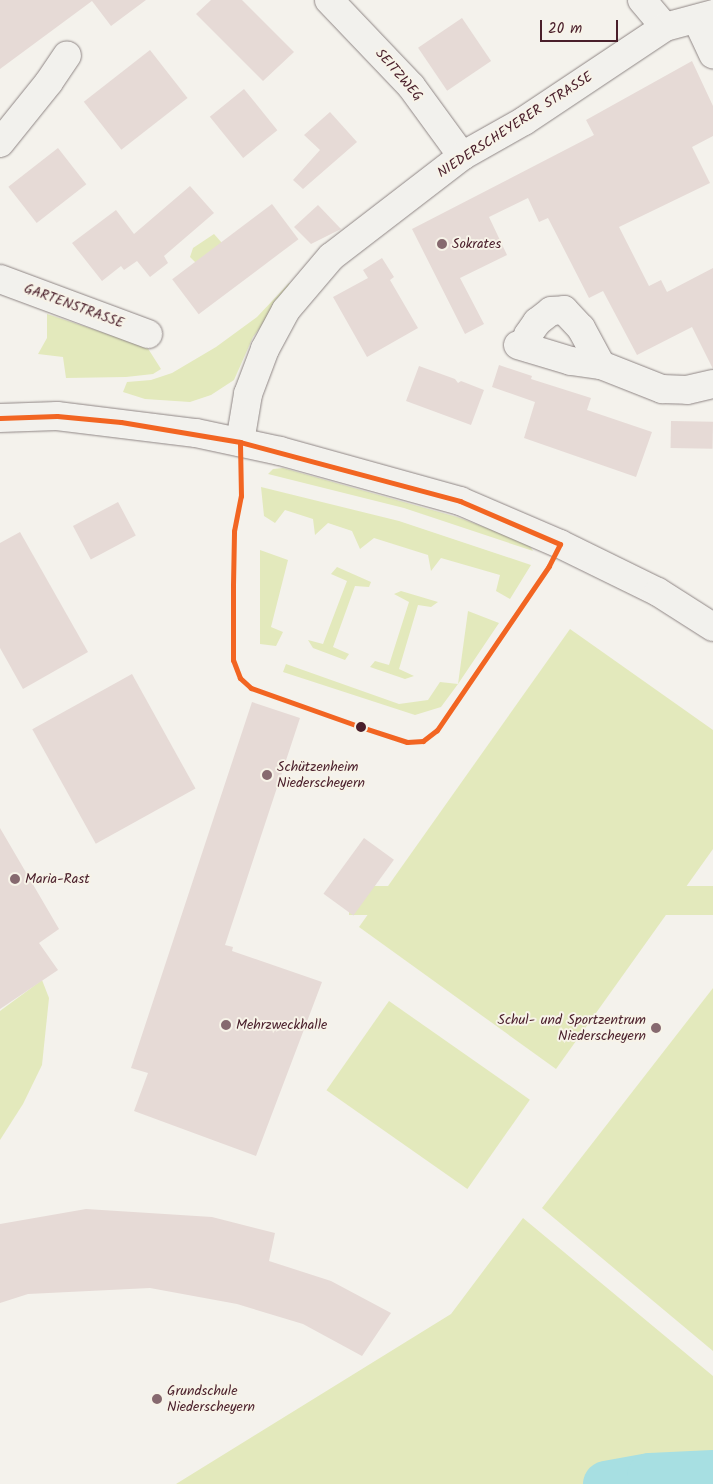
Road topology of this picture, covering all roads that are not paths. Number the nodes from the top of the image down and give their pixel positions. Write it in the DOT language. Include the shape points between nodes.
graph roads {
  1 [pos="328,0"];
  2 [pos="642,0"];
  3 [pos="705,17"];
  4 [pos="665,27"];
  5 [pos="713,54"];
  6 [pos="67,55"];
  7 [pos="0,143"];
  8 [pos="462,156"];
  9 [pos="0,279"];
  10 [pos="148,334"];
  11 [pos="602,365"];
  12 [pos="713,384"];
  13 [pos="0,418"];
  14 [pos="240,442"];
  15 [pos="713,627"];
  1 -- 8 [label="street, SEITZWEG" via="411,86"];
  2 -- 4 [label="street"];
  3 -- 4 [label="street, NIEDERSCHEYERER STRASSE"];
  3 -- 5 [label="street"];
  4 -- 8 [label="street, NIEDERSCHEYERER STRASSE" via="524,121"];
  6 -- 7 [label="street" via="50,82"];
  8 -- 14 [label="street, NIEDERSCHEYERER STRASSE" via="368,226 298,293 275,330 255,372 243,416"];
  9 -- 10 [label="street, GARTENSTRASSE"];
  11 -- 11 [label="street" via="571,361 524,347 537,322 551,310 564,310 581,328"];
  11 -- 12 [label="street" via="662,389 687,390"];
  13 -- 14 [label="street" via="57,416 121,422"];
  14 -- 15 [label="street" via="460,501 560,544 658,592"];
}
